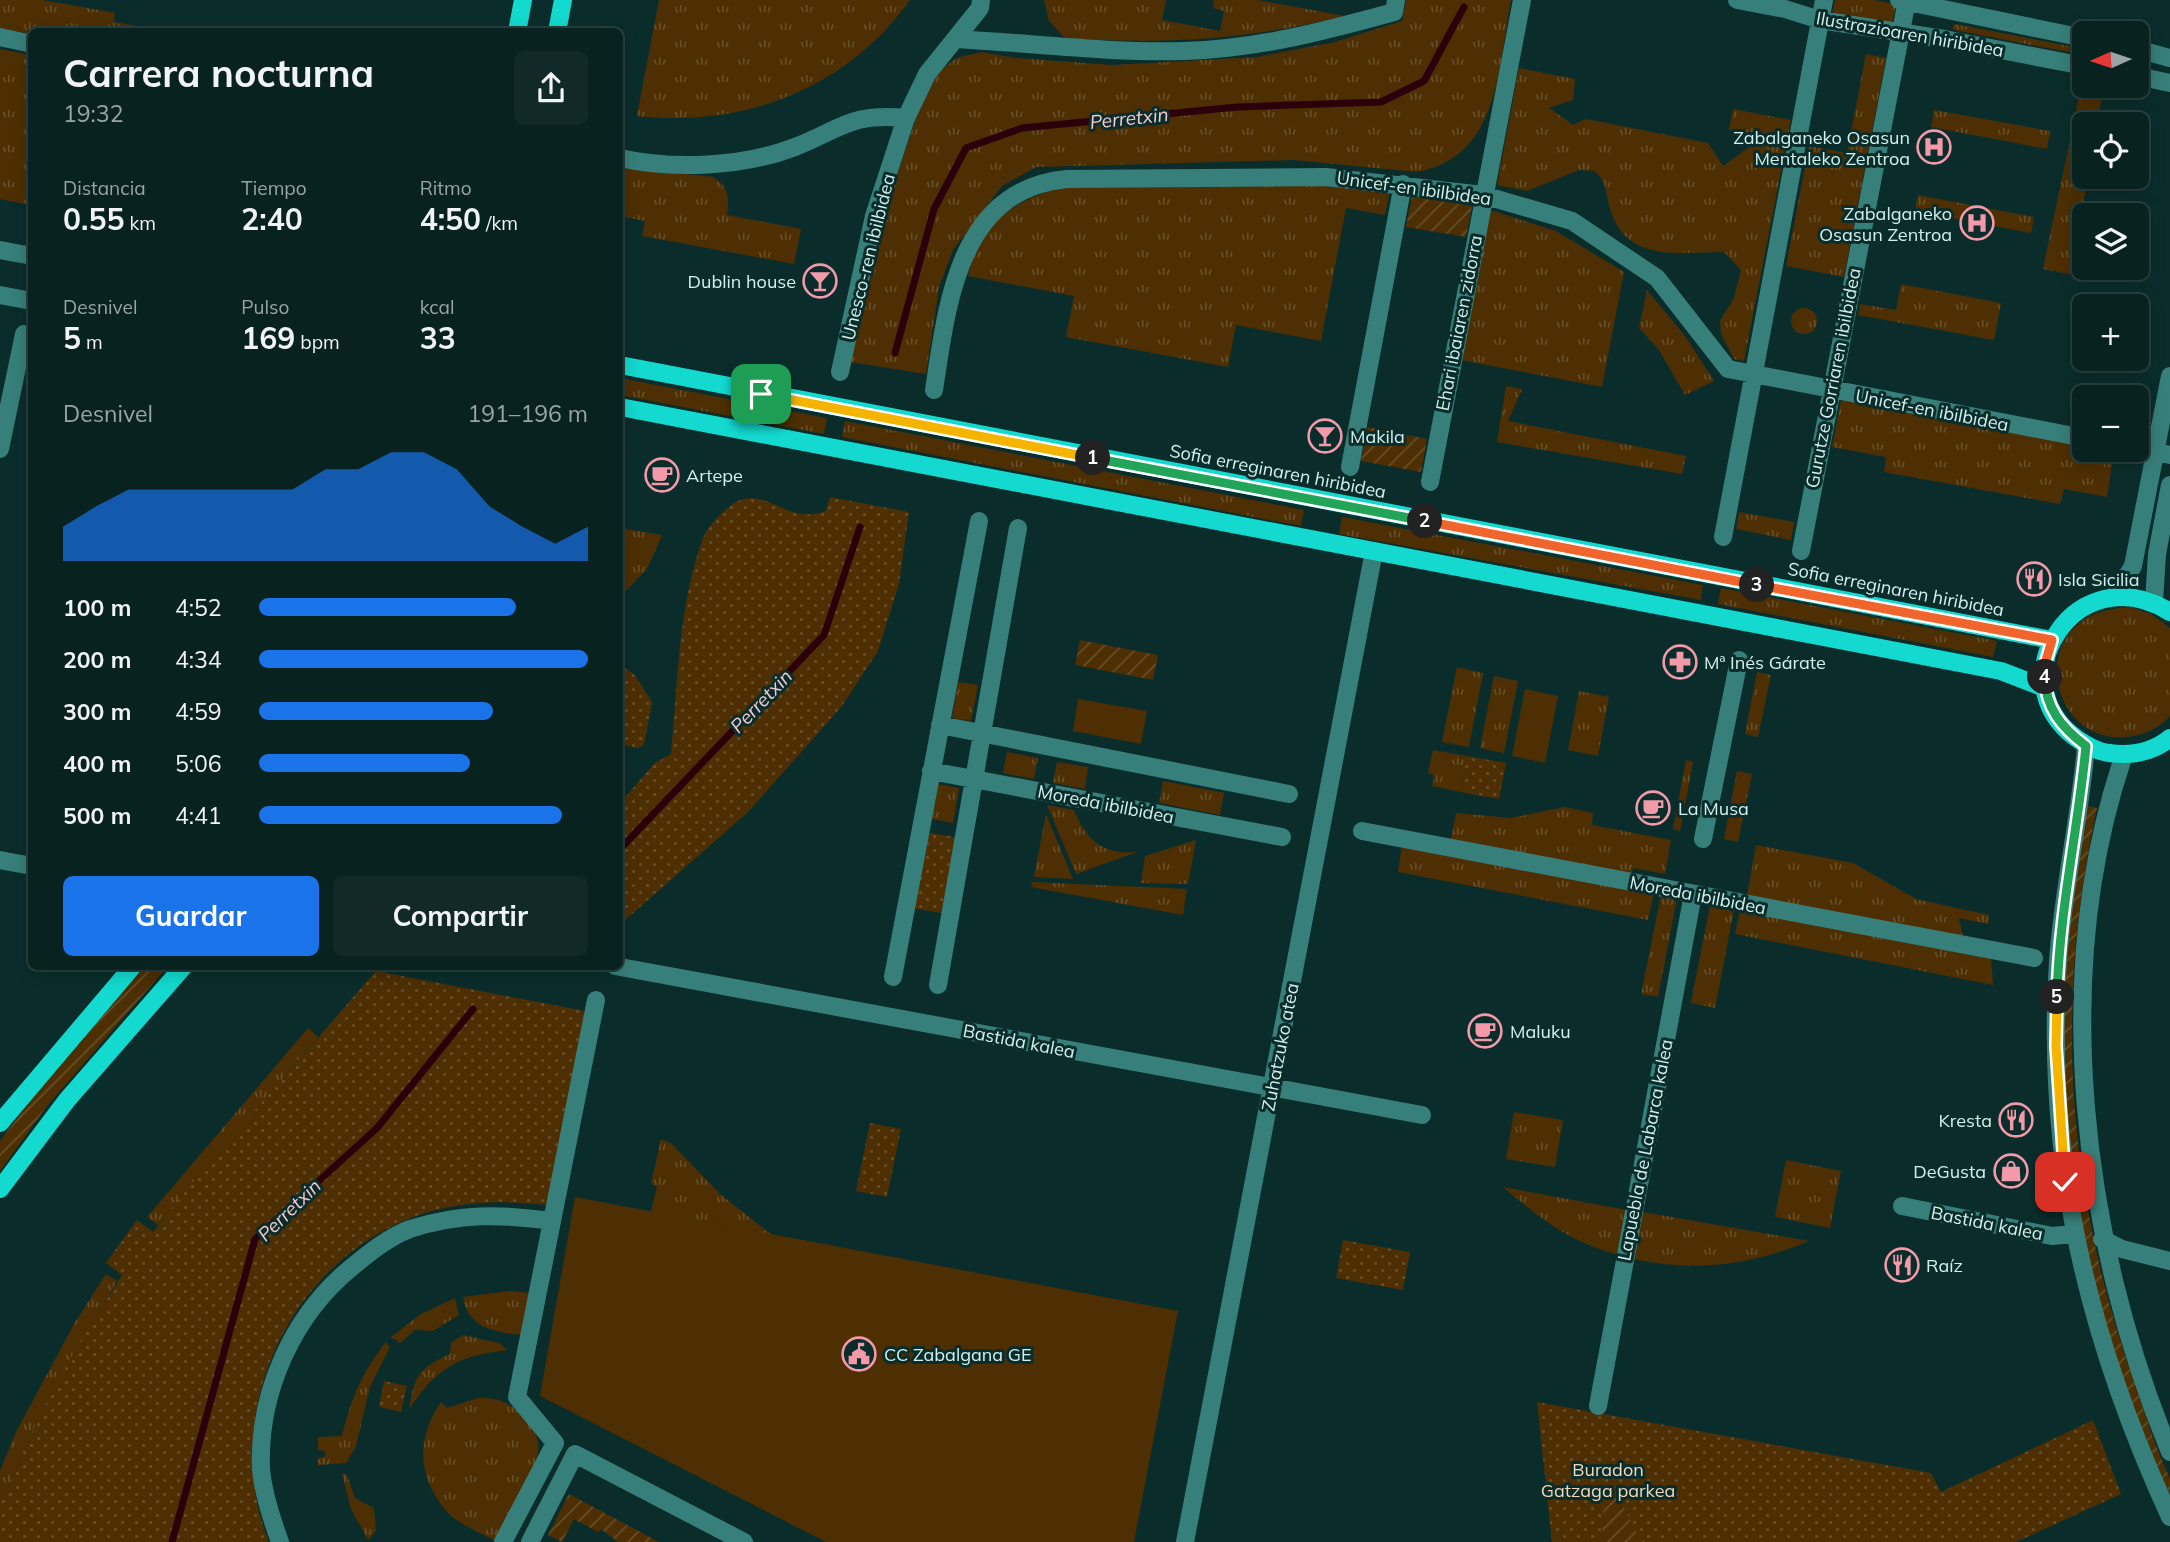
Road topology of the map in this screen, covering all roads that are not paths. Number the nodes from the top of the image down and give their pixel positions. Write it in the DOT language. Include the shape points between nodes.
graph roads {
  1 [pos="523,0"];
  2 [pos="563,0"];
  3 [pos="981,0"];
  4 [pos="1396,0"];
  5 [pos="1522,0"];
  6 [pos="1737,0"];
  7 [pos="1824,0"];
  8 [pos="1904,0"];
  9 [pos="1820,20"];
  10 [pos="518,28"];
  11 [pos="558,28"];
  12 [pos="1899,34"];
  13 [pos="2072,35"];
  14 [pos="0,37"];
  15 [pos="955,39"];
  16 [pos="28,43"];
  17 [pos="2149,52"];
  18 [pos="2170,58"];
  19 [pos="2072,64"];
  20 [pos="2149,79"];
  21 [pos="2170,83"];
  22 [pos="906,118"];
  23 [pos="623,158"];
  24 [pos="1404,184"];
  25 [pos="1483,195"];
  26 [pos="0,250"];
  27 [pos="28,255"];
  28 [pos="0,295"];
  29 [pos="28,300"];
  30 [pos="24,334"];
  31 [pos="623,366"];
  32 [pos="840,372"];
  33 [pos="1753,376"];
  34 [pos="2170,376"];
  35 [pos="934,390"];
  36 [pos="1831,391"];
  37 [pos="623,408"];
  38 [pos="2072,436"];
  39 [pos="0,449"];
  40 [pos="2163,453"];
  41 [pos="1350,467"];
  42 [pos="1430,482"];
  43 [pos="2170,485"];
  44 [pos="979,521"];
  45 [pos="1018,528"];
  46 [pos="1723,537"];
  47 [pos="1374,551"];
  48 [pos="1801,551"];
  49 [pos="2114,597"];
  50 [pos="2154,602"];
  51 [pos="2170,612"];
  52 [pos="2052,640"];
  53 [pos="1739,660"];
  54 [pos="2045,688"];
  55 [pos="940,725"];
  56 [pos="982,734"];
  57 [pos="2170,738"];
  58 [pos="2086,746"];
  59 [pos="2124,755"];
  60 [pos="931,771"];
  61 [pos="974,779"];
  62 [pos="1289,794"];
  63 [pos="1363,831"];
  64 [pos="1282,837"];
  65 [pos="1703,839"];
  66 [pos="0,860"];
  67 [pos="28,865"];
  68 [pos="1693,894"];
  69 [pos="2034,958"];
  70 [pos="623,967"];
  71 [pos="130,970"];
  72 [pos="181,970"];
  73 [pos="893,977"];
  74 [pos="939,985"];
  75 [pos="596,1000"];
  76 [pos="1272,1089"];
  77 [pos="1422,1115"];
  78 [pos="0,1123"];
  79 [pos="0,1189"];
  80 [pos="1902,1206"];
  81 [pos="552,1221"];
  82 [pos="2073,1234"];
  83 [pos="2102,1239"];
  84 [pos="2170,1261"];
  85 [pos="1598,1406"];
  86 [pos="2170,1452"];
  87 [pos="2170,1517"];
  88 [pos="280,1542"];
  89 [pos="503,1542"];
  90 [pos="530,1542"];
  91 [pos="744,1542"];
  92 [pos="1185,1542"];
  1 -- 10 [label="main road"];
  2 -- 11 [label="main road"];
  3 -- 15 [label="street, Unesco-ren ibilbidea" via="980,8"];
  4 -- 15 [label="street" via="1394,12 1300,37 1243,46 1184,51"];
  5 -- 25 [label="street, Ehari ibaiaren zidorra"];
  6 -- 9 [label="street, Ilustrazioaren hiribidea"];
  7 -- 9 [label="street"];
  8 -- 12 [label="street, Gurutze Gorriaren ibilbidea"];
  8 -- 13 [label="street, Ilustrazioaren hiribidea"];
  9 -- 12 [label="street, Ilustrazioaren hiribidea"];
  9 -- 33 [label="street"];
  12 -- 19 [label="street, Ilustrazioaren hiribidea"];
  12 -- 36 [label="street, Gurutze Gorriaren ibilbidea"];
  14 -- 16 [label="street"];
  15 -- 22 [label="street, Unesco-ren ibilbidea" via="927,74"];
  17 -- 18 [label="street"];
  20 -- 21 [label="street"];
  22 -- 23 [label="street" via="855,118 793,148 741,160 687,164"];
  22 -- 32 [label="street, Unesco-ren ibilbidea" via="874,216"];
  24 -- 25 [label="street, Unicef-en ibilbidea"];
  24 -- 35 [label="street, Unicef-en ibilbidea" via="1326,177 1045,182 1011,198 978,230 958,268 946,311"];
  24 -- 41 [label="street"];
  25 -- 33 [label="street, Unicef-en ibilbidea" via="1572,221 1657,278 1728,369"];
  25 -- 42 [label="street, Ehari ibaiaren zidorra"];
  26 -- 27 [label="street"];
  28 -- 29 [label="street"];
  30 -- 39 [label="street"];
  31 -- 52 [label="main road, Sofia erreginaren hiribidea"];
  33 -- 36 [label="street, Unicef-en ibilbidea"];
  33 -- 46 [label="street"];
  34 -- 40 [label="street"];
  36 -- 38 [label="street, Unicef-en ibilbidea"];
  36 -- 48 [label="street, Gurutze Gorriaren ibilbidea"];
  37 -- 47 [label="main road"];
  40 -- 49 [label="street" via="2133,566"];
  43 -- 50 [label="street" via="2157,554"];
  44 -- 55 [label="street"];
  45 -- 56 [label="street"];
  47 -- 54 [label="main road" via="2001,671"];
  47 -- 76 [label="street, Zuhatzuko atea"];
  49 -- 50 [label="main road"];
  49 -- 52 [label="main road" via="2078,610"];
  50 -- 51 [label="main road"];
  52 -- 54 [label="main road"];
  53 -- 65 [label="street"];
  54 -- 58 [label="main road" via="2052,711"];
  55 -- 56 [label="street"];
  55 -- 60 [label="street"];
  56 -- 61 [label="street"];
  56 -- 62 [label="street"];
  57 -- 59 [label="main road" via="2145,752"];
  58 -- 59 [label="main road"];
  58 -- 82 [label="street" via="2058,962 2056,1046"];
  59 -- 83 [label="street" via="2096,868 2085,968 2087,1119"];
  60 -- 61 [label="street, Moreda ibilbidea"];
  60 -- 73 [label="street"];
  61 -- 64 [label="street, Moreda ibilbidea"];
  61 -- 74 [label="street"];
  63 -- 68 [label="street, Moreda ibilbidea"];
  66 -- 67 [label="street"];
  68 -- 69 [label="street, Moreda ibilbidea"];
  68 -- 85 [label="street, Lapuebla de Labarca kalea"];
  70 -- 76 [label="street, Bastida kalea"];
  71 -- 78 [label="main road"];
  72 -- 79 [label="main road" via="67,1100"];
  75 -- 81 [label="street"];
  76 -- 77 [label="street, Bastida kalea"];
  76 -- 92 [label="street, Zuhatzuko atea"];
  80 -- 82 [label="street, Bastida kalea" via="2052,1236"];
  81 -- 88 [label="street" via="496,1213 451,1218 407,1230 326,1288 296,1329 274,1378 261,1470"];
  81 -- 89 [label="street" via="517,1397 555,1443"];
  82 -- 87 [label="street" via="2107,1363"];
  83 -- 84 [label="street" via="2122,1250"];
  83 -- 86 [label="street" via="2136,1363"];
  90 -- 91 [label="street" via="575,1454"];
}
